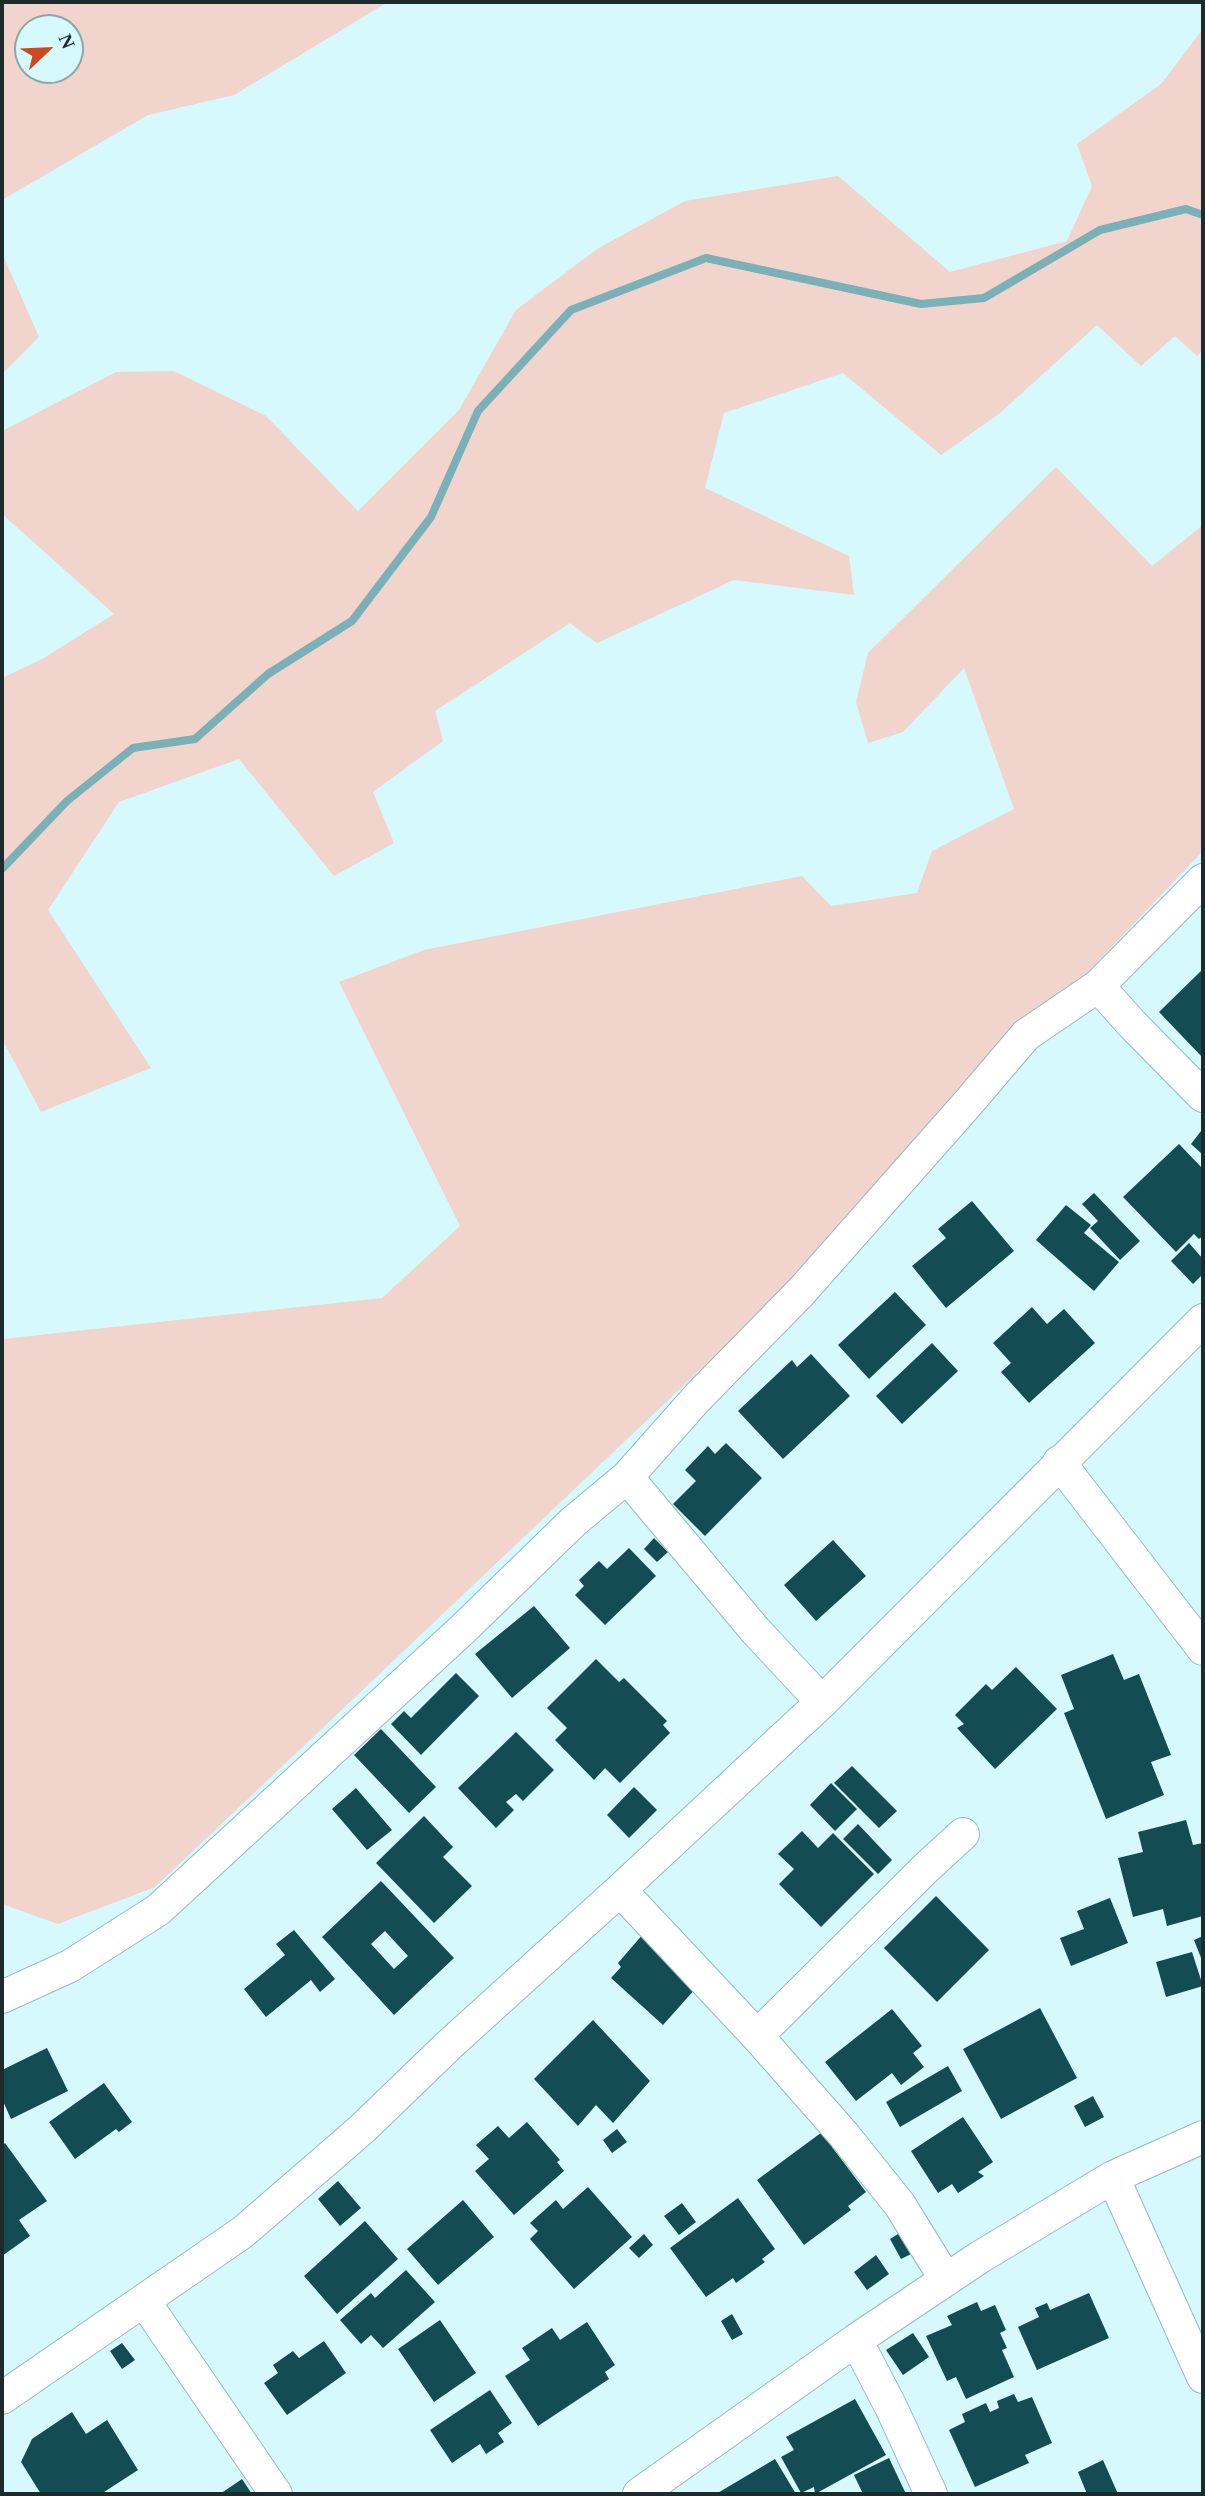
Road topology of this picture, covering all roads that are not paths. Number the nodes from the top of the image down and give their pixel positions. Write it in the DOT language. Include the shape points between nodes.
graph roads {
  1 [pos="1203,880"];
  2 [pos="1098,986"];
  3 [pos="1203,1096"];
  4 [pos="1203,1320"];
  5 [pos="1059,1462"];
  6 [pos="627,1477"];
  7 [pos="1203,1649"];
  8 [pos="822,1702"];
  9 [pos="963,1834"];
  10 [pos="620,1890"];
  11 [pos="2,1997"];
  12 [pos="757,2036"];
  13 [pos="1203,2137"];
  14 [pos="1113,2177"];
  15 [pos="946,2280"];
  16 [pos="144,2301"];
  17 [pos="856,2340"];
  18 [pos="1203,2377"];
  19 [pos="2,2398"];
  20 [pos="276,2494"];
  21 [pos="639,2494"];
  22 [pos="931,2494"];
  1 -- 2 [label="street"];
  2 -- 3 [label="street"];
  2 -- 6 [label="street" via="1026,1035 800,1292"];
  4 -- 5 [label="street"];
  5 -- 7 [label="street"];
  5 -- 8 [label="street"];
  6 -- 8 [label="street"];
  6 -- 11 [label="street" via="573,1522 158,1910 70,1966"];
  8 -- 10 [label="street"];
  9 -- 12 [label="street"];
  10 -- 12 [label="street"];
  10 -- 16 [label="street" via="243,2232"];
  12 -- 15 [label="street" via="900,2205"];
  13 -- 14 [label="street"];
  14 -- 15 [label="street"];
  14 -- 18 [label="street"];
  15 -- 17 [label="street"];
  16 -- 19 [label="street"];
  16 -- 20 [label="street"];
  17 -- 21 [label="street"];
  17 -- 22 [label="street"];
}
